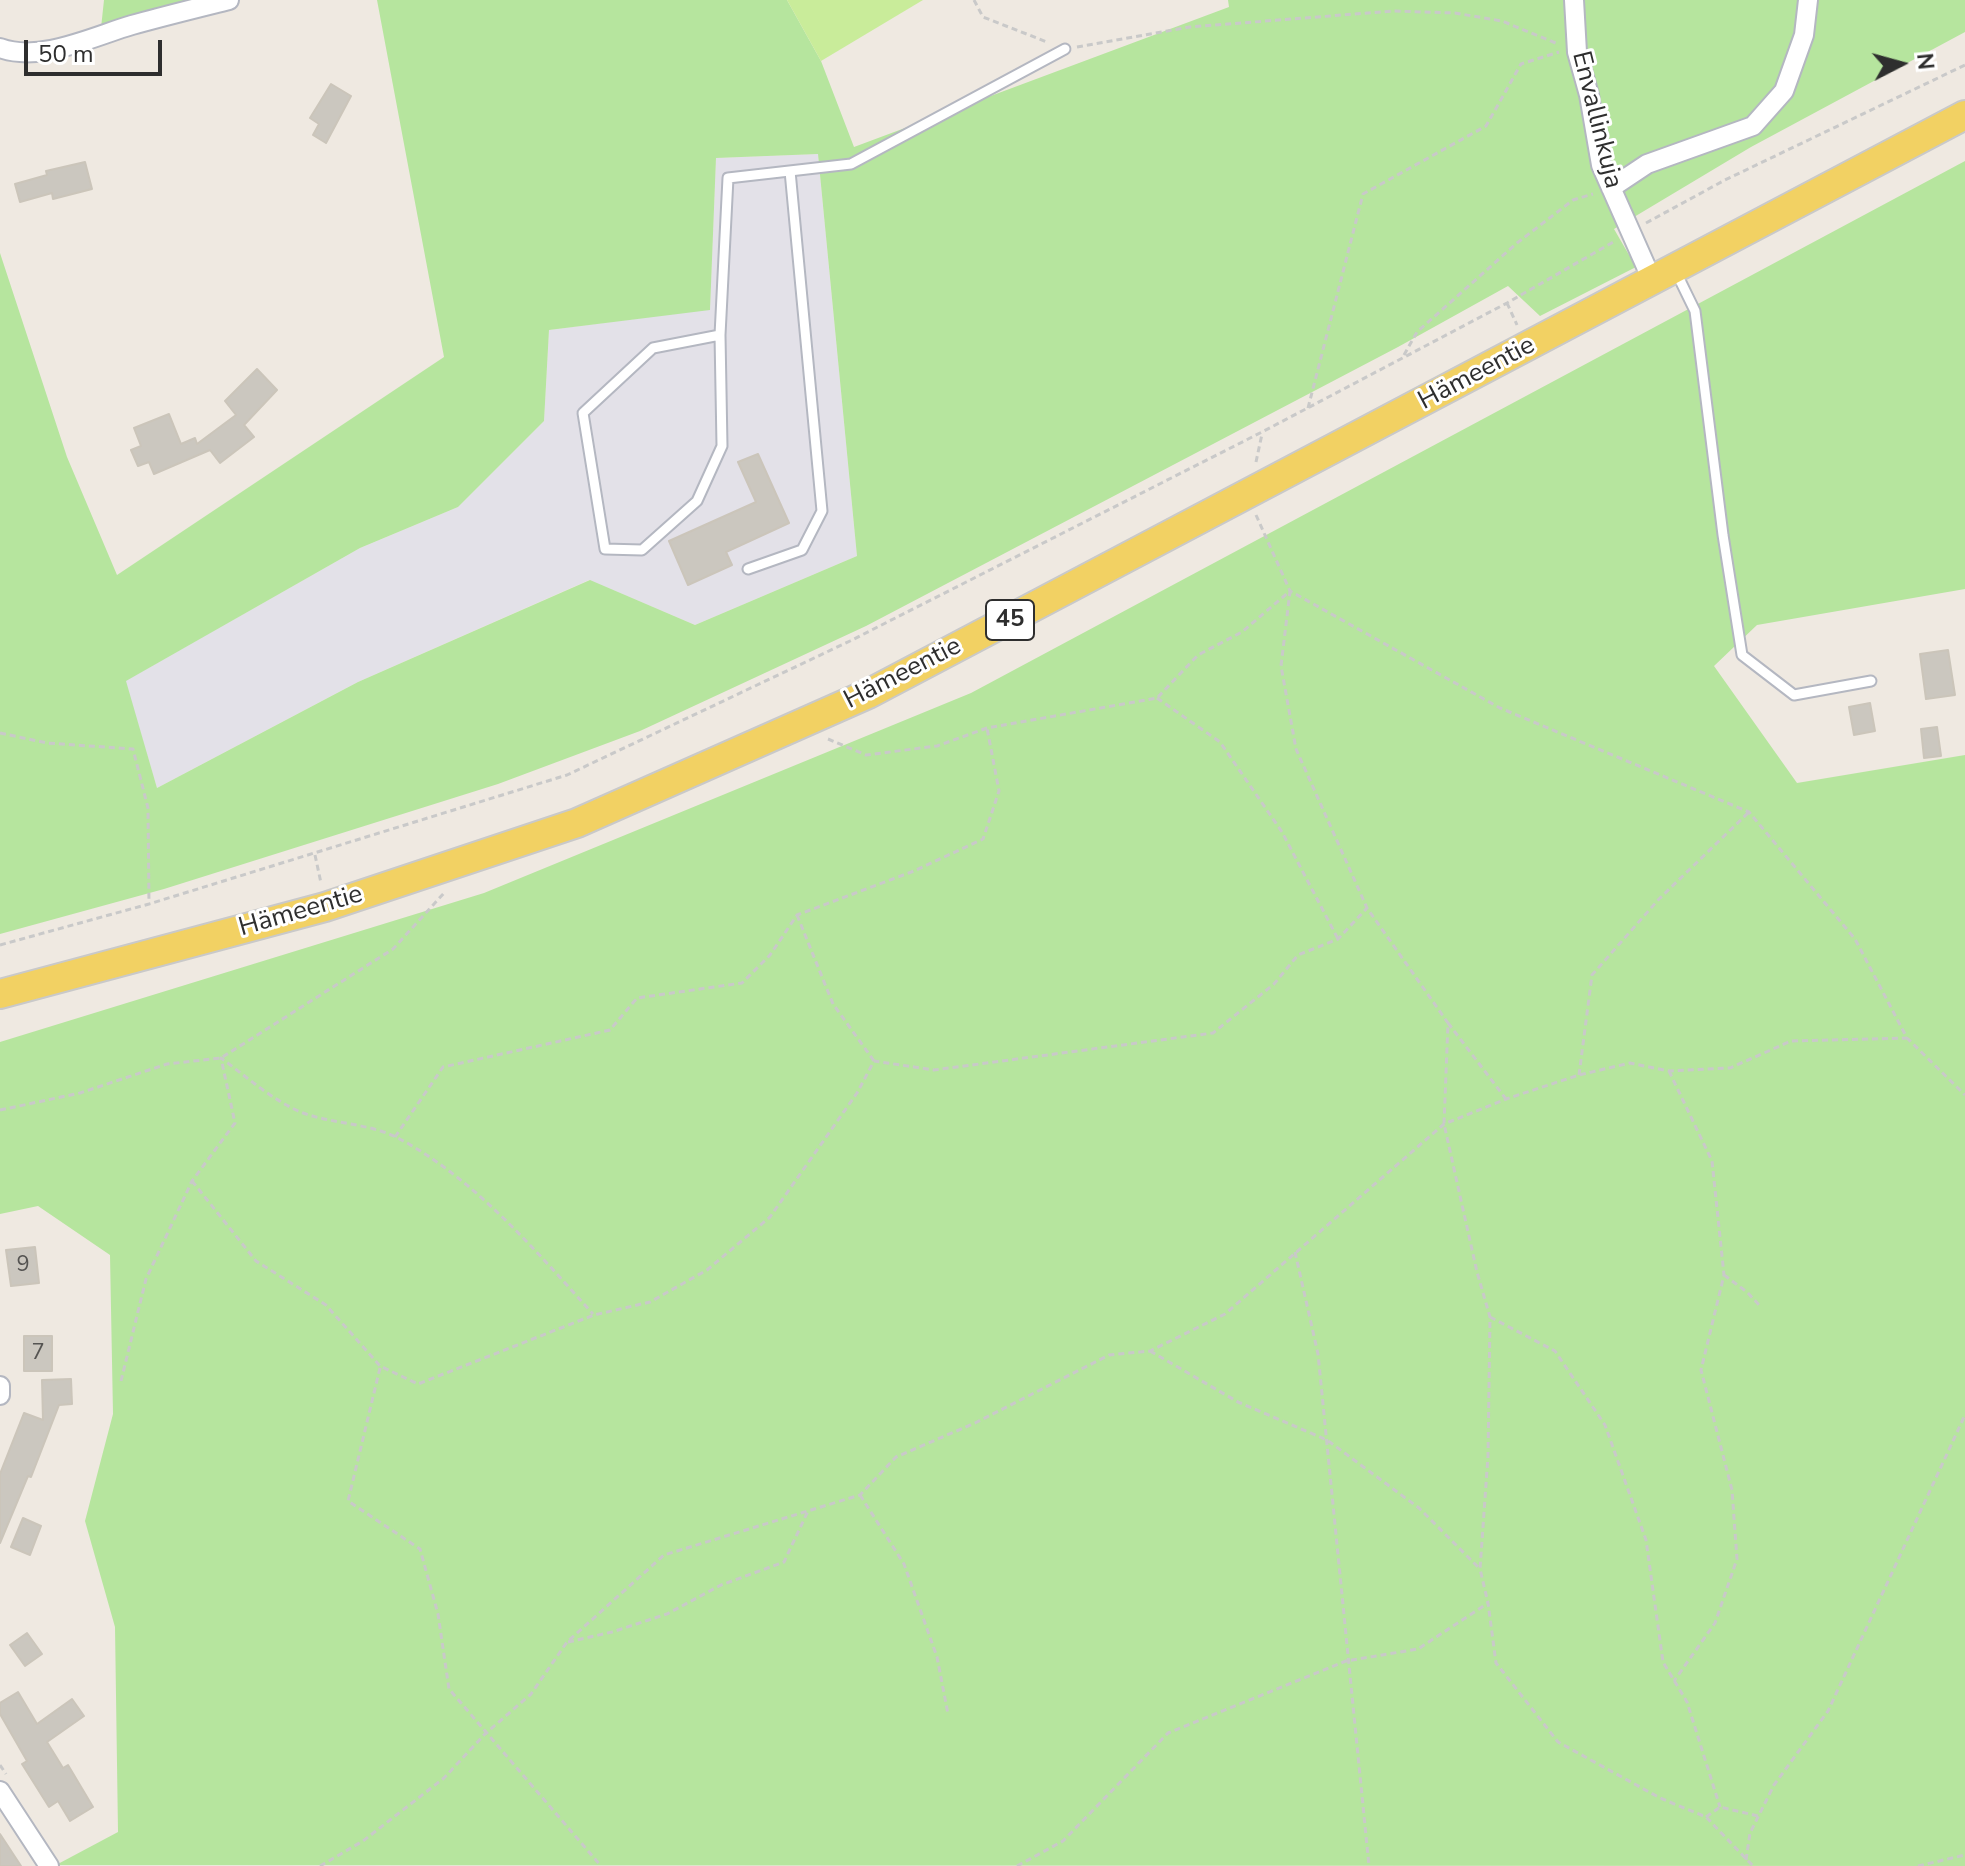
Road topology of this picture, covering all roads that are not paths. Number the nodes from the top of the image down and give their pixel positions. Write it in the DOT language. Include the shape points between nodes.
graph roads {
  1 [pos="229,0"];
  2 [pos="1574,0"];
  3 [pos="1808,0"];
  4 [pos="0,48"];
  5 [pos="1065,49"];
  6 [pos="1965,115"];
  7 [pos="790,171"];
  8 [pos="1611,188"];
  9 [pos="1663,274"];
  10 [pos="720,335"];
  11 [pos="748,569"];
  12 [pos="1871,681"];
  13 [pos="0,994"];
  14 [pos="0,1386"];
  15 [pos="0,1395"];
  16 [pos="0,1791"];
  17 [pos="49,1866"];
  1 -- 4 [label="street" via="88,41 27,52"];
  2 -- 8 [label="street, Envallinkuja" via="1577,52 1601,165"];
  3 -- 8 [label="street" via="1804,35 1784,91 1753,126 1647,164"];
  5 -- 7 [label="lane" via="851,164"];
  6 -- 9 [label="main road, Hämeentie / 45"];
  7 -- 10 [label="lane" via="728,178"];
  7 -- 11 [label="lane" via="822,511 802,550"];
  8 -- 9 [label="street, Envallinkuja" via="1630,232"];
  9 -- 12 [label="lane" via="1695,311 1742,655 1794,695"];
  9 -- 13 [label="main road, Hämeentie / 45" via="839,707 577,823 325,907"];
  10 -- 10 [label="lane" via="722,446 697,501 642,550 605,549 583,413 653,348"];
  14 -- 15 [label="street"];
  16 -- 17 [label="street"];
}
